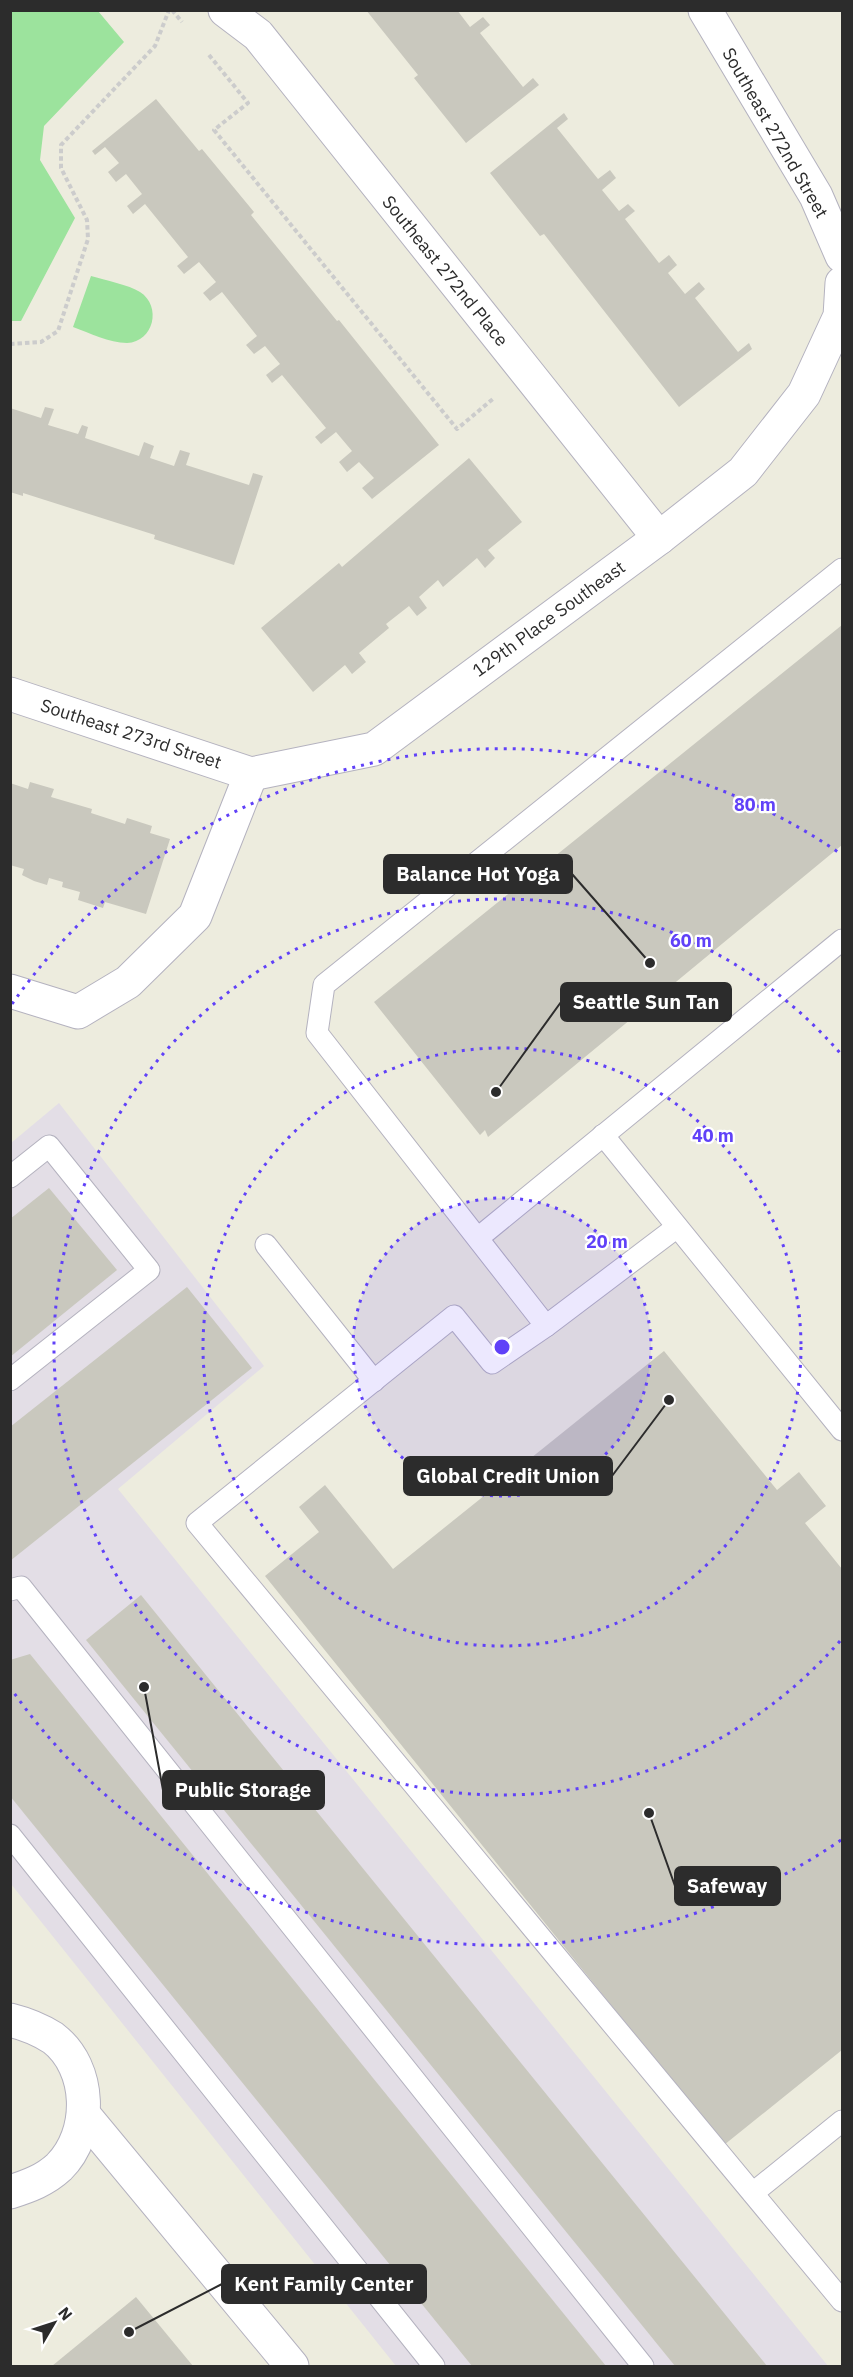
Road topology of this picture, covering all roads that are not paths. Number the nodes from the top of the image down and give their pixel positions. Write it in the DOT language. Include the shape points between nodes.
graph roads {
  1 [pos="225,10"];
  2 [pos="705,10"];
  3 [pos="843,256"];
  4 [pos="843,283"];
  5 [pos="659,538"];
  6 [pos="843,569"];
  7 [pos="10,694"];
  8 [pos="251,774"];
  9 [pos="843,940"];
  10 [pos="10,991"];
  11 [pos="603,1136"];
  12 [pos="10,1177"];
  13 [pos="677,1227"];
  14 [pos="478,1238"];
  15 [pos="266,1245"];
  16 [pos="546,1326"];
  17 [pos="10,1380"];
  18 [pos="374,1381"];
  19 [pos="843,1430"];
  20 [pos="10,1590"];
  21 [pos="10,1835"];
  22 [pos="10,2020"];
  23 [pos="84,2115"];
  24 [pos="843,2121"];
  25 [pos="10,2192"];
  26 [pos="753,2193"];
  27 [pos="842,2299"];
  28 [pos="292,2367"];
  29 [pos="434,2367"];
  30 [pos="643,2367"];
  1 -- 5 [label="street, Southeast 272nd Place" via="258,35"];
  2 -- 3 [label="street, Southeast 272nd Street" via="816,196"];
  4 -- 5 [label="street, 129th Place Southeast" via="840,316 804,393 743,472"];
  5 -- 8 [label="street, 129th Place Southeast" via="374,749"];
  6 -- 14 [label="lane" via="324,985 316,1034"];
  7 -- 8 [label="street, Southeast 273rd Street"];
  8 -- 10 [label="street" via="195,916 128,982 78,1012"];
  9 -- 11 [label="lane"];
  11 -- 13 [label="lane"];
  11 -- 14 [label="lane"];
  12 -- 17 [label="lane" via="49,1146 149,1270"];
  13 -- 16 [label="lane"];
  13 -- 19 [label="lane"];
  14 -- 16 [label="lane"];
  15 -- 18 [label="lane"];
  16 -- 18 [label="lane" via="492,1363 454,1316"];
  18 -- 26 [label="lane" via="197,1524"];
  20 -- 30 [label="lane" via="21,1587"];
  21 -- 29 [label="lane"];
  22 -- 23 [label="street" via="31,2025 55,2040 72,2061 82,2087"];
  23 -- 25 [label="street" via="77,2142 60,2166 37,2183"];
  23 -- 28 [label="street"];
  24 -- 26 [label="lane"];
  26 -- 27 [label="lane"];
}
